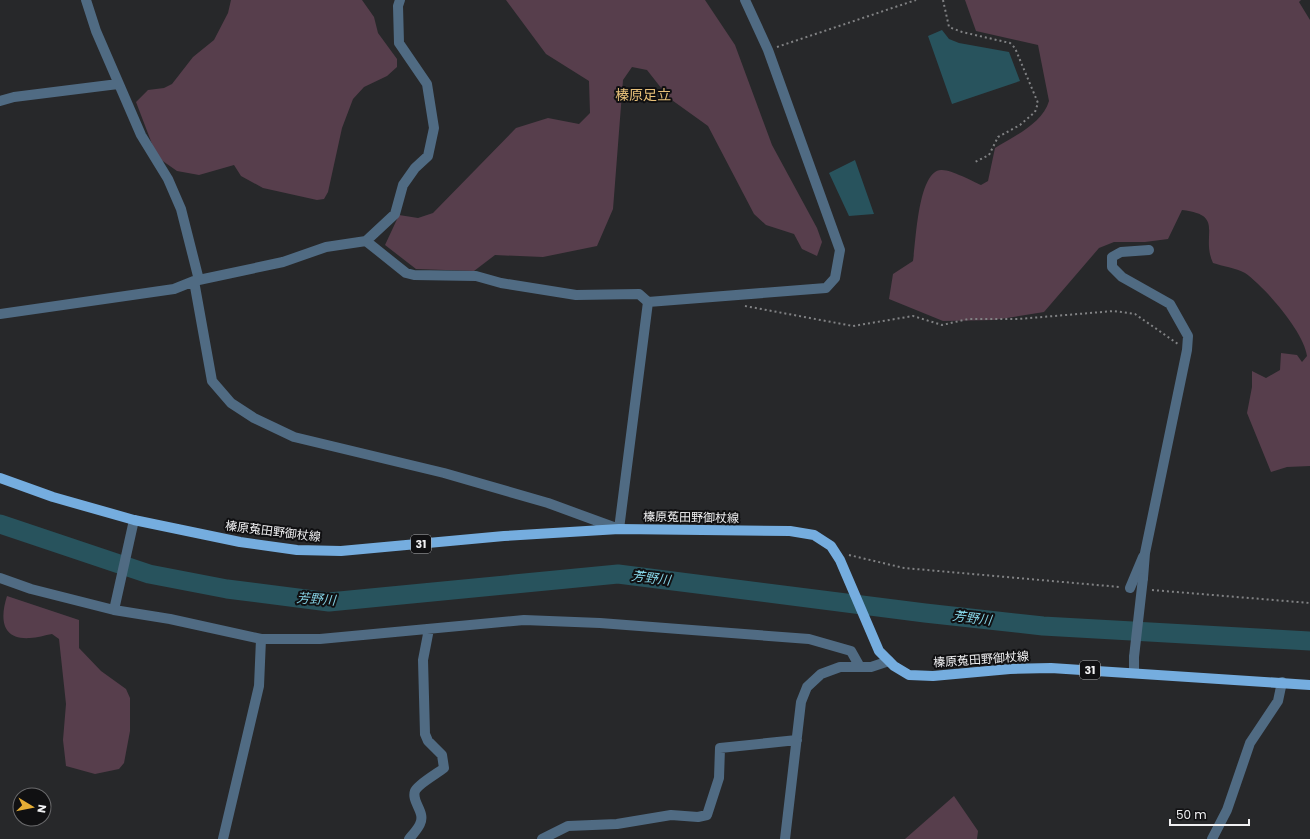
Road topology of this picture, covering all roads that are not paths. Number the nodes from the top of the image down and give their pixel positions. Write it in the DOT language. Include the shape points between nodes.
graph roads {
  1 [pos="86,0"];
  2 [pos="400,0"];
  3 [pos="745,0"];
  4 [pos="118,84"];
  5 [pos="0,101"];
  6 [pos="366,241"];
  7 [pos="1149,250"];
  8 [pos="196,281"];
  9 [pos="648,302"];
  10 [pos="0,314"];
  11 [pos="0,478"];
  12 [pos="133,525"];
  13 [pos="620,529"];
  14 [pos="1145,553"];
  15 [pos="0,578"];
  16 [pos="1130,588"];
  17 [pos="115,608"];
  18 [pos="429,629"];
  19 [pos="261,639"];
  20 [pos="889,661"];
  21 [pos="860,667"];
  22 [pos="1134,673"];
  23 [pos="1282,682"];
  24 [pos="1310,685"];
  25 [pos="797,740"];
  26 [pos="223,839"];
  27 [pos="409,839"];
  28 [pos="542,839"];
  29 [pos="786,839"];
  30 [pos="1212,839"];
  1 -- 4 [label="street"];
  2 -- 6 [label="street" via="399,43 427,84 434,128 428,156 415,168 403,185 395,214"];
  3 -- 9 [label="street" via="768,50 840,250 835,278 826,288"];
  4 -- 5 [label="street"];
  4 -- 8 [label="street" via="141,136 168,179 178,203"];
  6 -- 8 [label="street" via="326,247 283,262"];
  6 -- 9 [label="street" via="406,273 414,275 476,276 501,283 576,295 639,294"];
  7 -- 14 [label="street" via="1121,252 1112,257 1112,268 1122,277 1170,304 1188,336"];
  8 -- 10 [label="street" via="174,289"];
  8 -- 13 [label="street" via="212,381 231,403 254,418 294,437 451,475 548,503"];
  9 -- 13 [label="street"];
  11 -- 12 [label="main road, 榛原菟田野御杖線 / 31"];
  12 -- 13 [label="main road, 榛原菟田野御杖線 / 31" via="297,550 340,551 504,536"];
  12 -- 17 [label="street"];
  13 -- 20 [label="main road, 榛原菟田野御杖線 / 31" via="790,531 814,535 831,546 838,557 879,651"];
  14 -- 16 [label="street"];
  14 -- 22 [label="street, bridge"];
  15 -- 17 [label="street" via="30,589"];
  17 -- 19 [label="street"];
  18 -- 19 [label="street" via="320,639"];
  18 -- 21 [label="street" via="524,620 600,623 809,639 851,651"];
  18 -- 27 [label="street" via="423,660 425,734 428,741 442,755 444,768 418,787 414,793 421,813 421,823"];
  19 -- 26 [label="street" via="259,686"];
  20 -- 21 [label="street" via="871,667"];
  20 -- 22 [label="main road, 榛原菟田野御杖線 / 31" via="909,675 933,676 1051,668"];
  21 -- 25 [label="street" via="840,667 821,674 807,687 801,702"];
  22 -- 23 [label="main road, 榛原菟田野御杖線 / 31"];
  23 -- 24 [label="main road, 榛原菟田野御杖線 / 31"];
  23 -- 30 [label="street" via="1278,701 1250,743 1227,810"];
  25 -- 28 [label="street" via="720,748 719,778 707,814 698,817 671,815 617,824 568,826"];
  25 -- 29 [label="street"];
}
